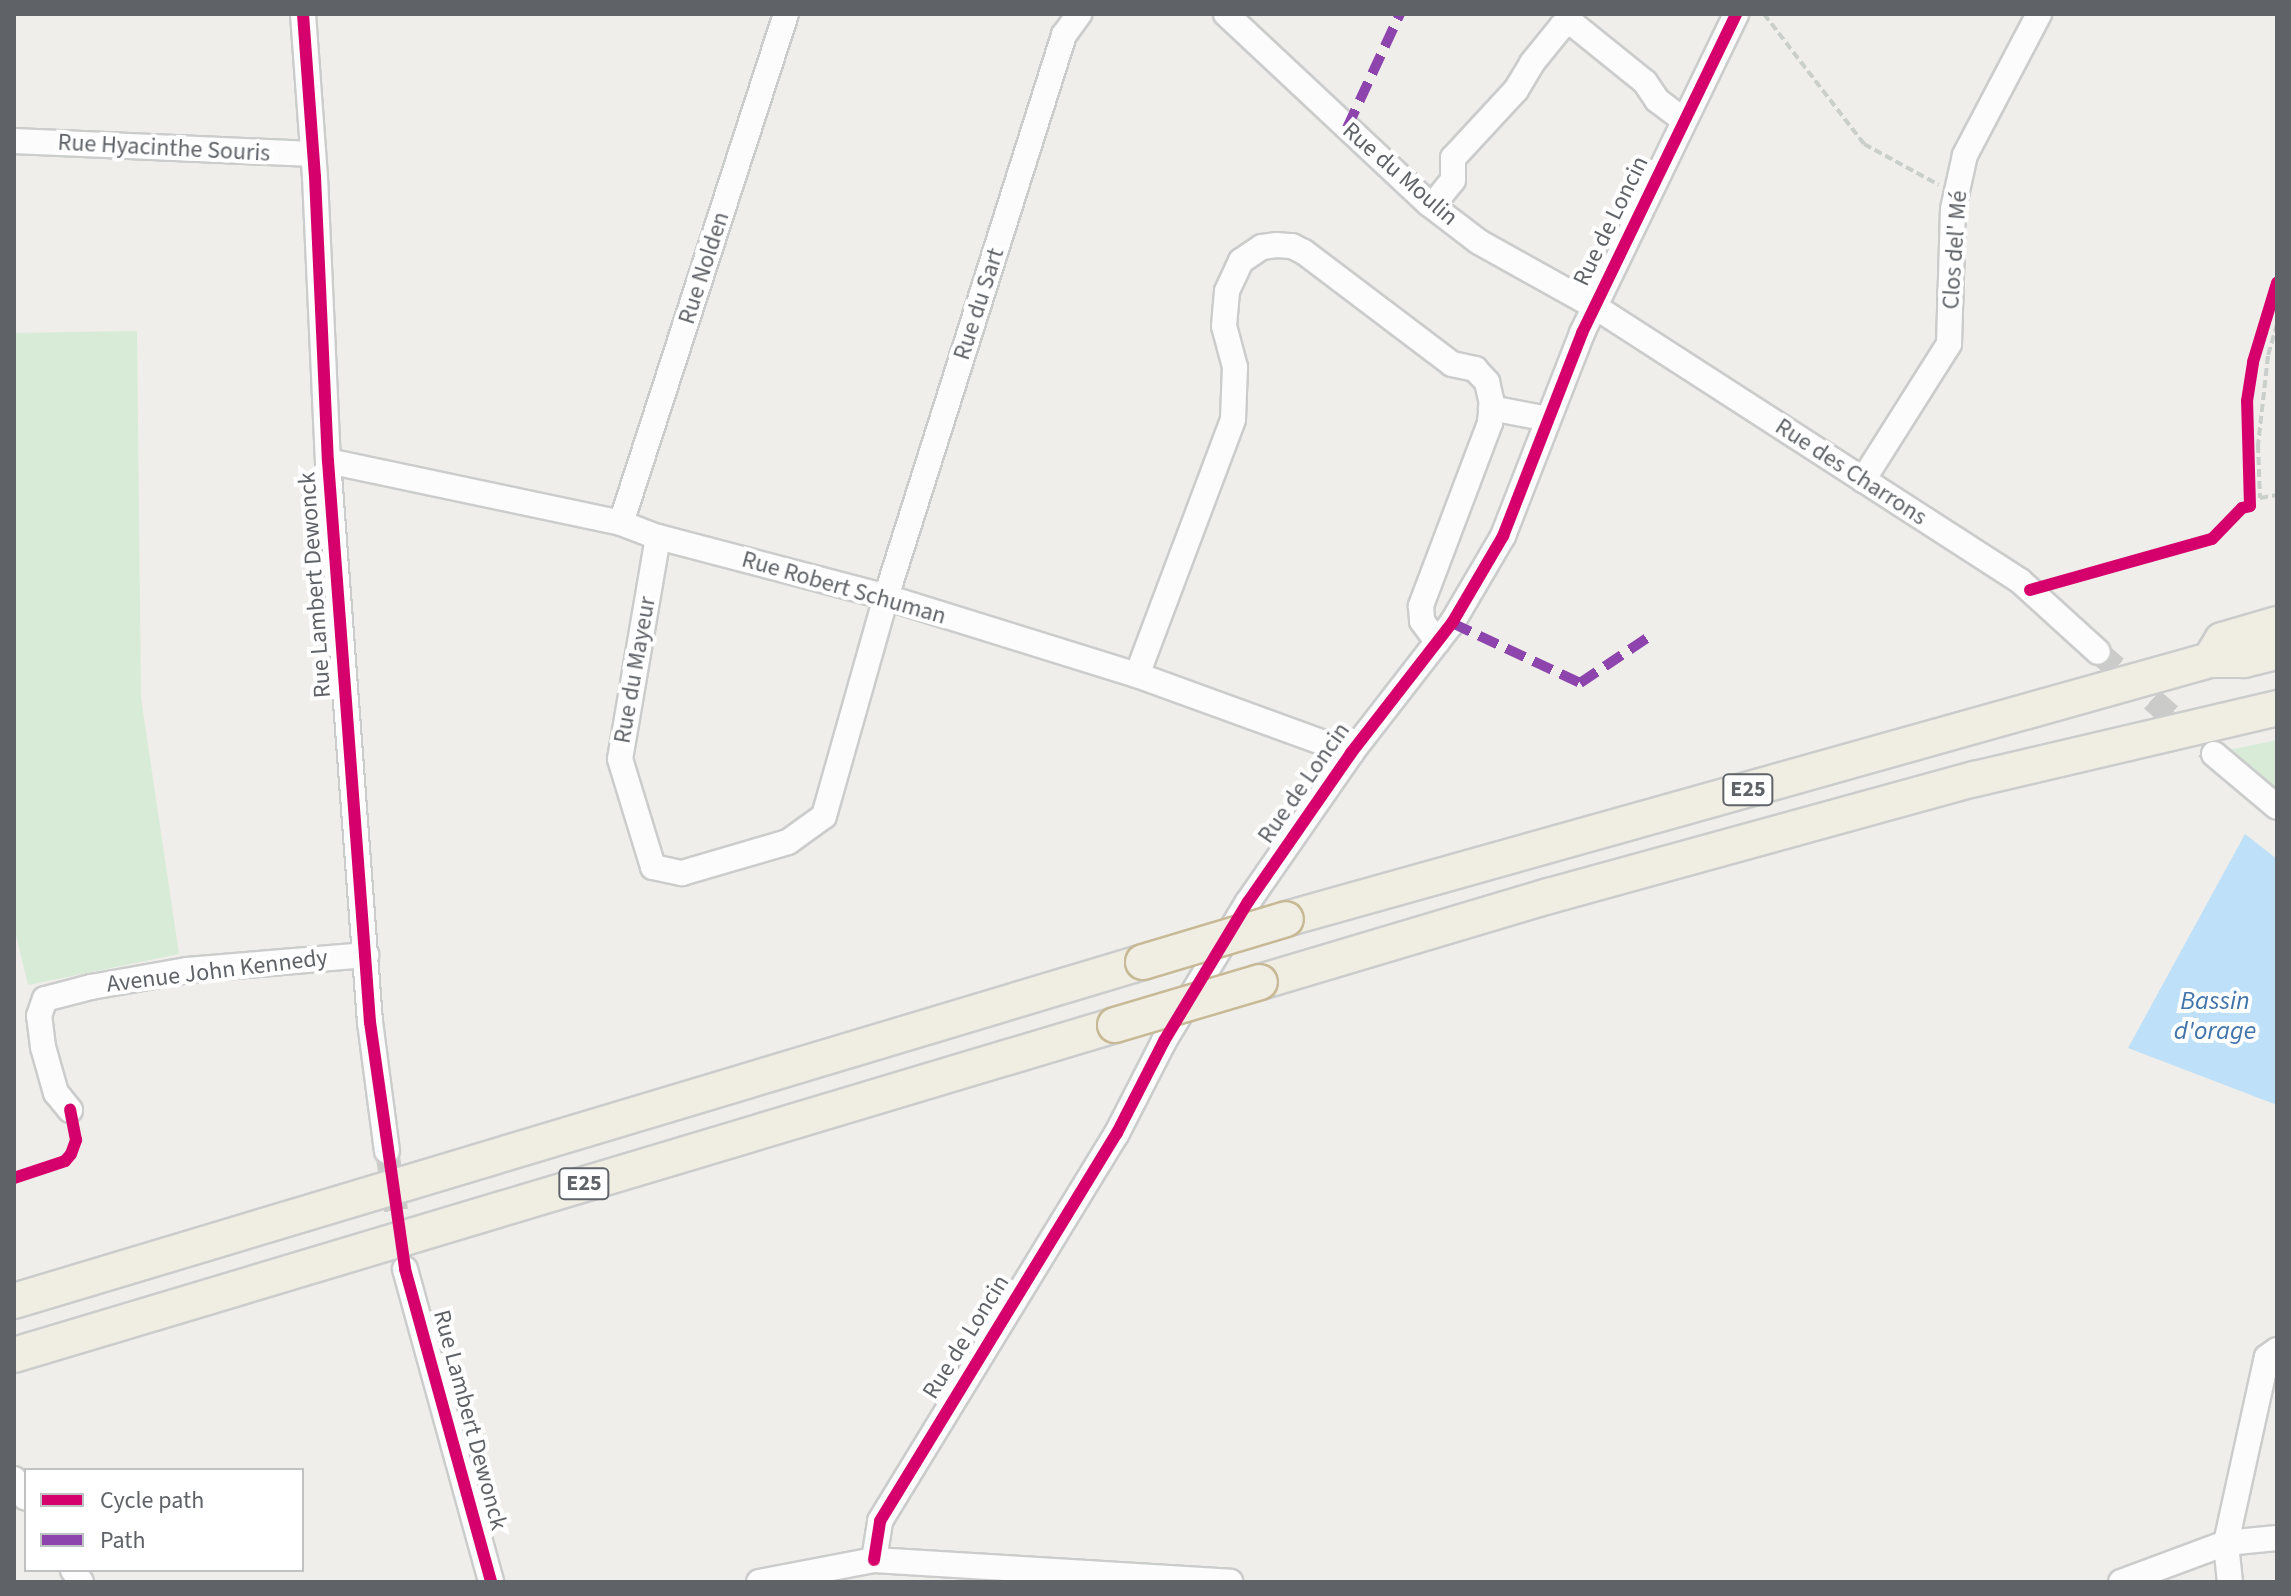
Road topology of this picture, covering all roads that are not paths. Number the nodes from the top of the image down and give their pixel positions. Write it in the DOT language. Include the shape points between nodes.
graph roads {
  1 [pos="303,14"];
  2 [pos="786,14"];
  3 [pos="1079,14"];
  4 [pos="1226,14"];
  5 [pos="1736,14"];
  6 [pos="2039,14"];
  7 [pos="1684,120"];
  8 [pos="14,141"];
  9 [pos="313,154"];
  10 [pos="1432,206"];
  11 [pos="1594,306"];
  12 [pos="1491,408"];
  13 [pos="1548,419"];
  14 [pos="328,461"];
  15 [pos="1863,480"];
  16 [pos="621,523"];
  17 [pos="658,537"];
  18 [pos="886,597"];
  19 [pos="2277,624"];
  20 [pos="1437,642"];
  21 [pos="2098,652"];
  22 [pos="2277,652"];
  23 [pos="2210,660"];
  24 [pos="1137,675"];
  25 [pos="2277,708"];
  26 [pos="1351,753"];
  27 [pos="2214,754"];
  28 [pos="2277,807"];
  29 [pos="366,955"];
  30 [pos="70,1110"];
  31 [pos="387,1151"];
  32 [pos="405,1269"];
  33 [pos="14,1301"];
  34 [pos="2277,1350"];
  35 [pos="14,1355"];
  36 [pos="2277,1538"];
  37 [pos="2226,1543"];
  38 [pos="874,1560"];
  39 [pos="905,1571"];
  40 [pos="491,1582"];
  41 [pos="759,1582"];
  42 [pos="1226,1582"];
  43 [pos="2121,1582"];
  44 [pos="2230,1582"];
  1 -- 9 [label="street, Rue Lambert Dewonck"];
  2 -- 16 [label="street, Rue Nolden"];
  3 -- 18 [label="street, Rue du Sart" via="1064,35"];
  4 -- 10 [label="street, Rue du Moulin"];
  5 -- 7 [label="street, Rue de Loncin"];
  6 -- 15 [label="street, Clos del' Mé" via="1965,155 1956,194 1949,344"];
  7 -- 10 [label="street" via="1573,24 1562,26 1516,90 1453,158 1453,180"];
  7 -- 11 [label="street, Rue de Loncin"];
  8 -- 9 [label="street, Rue Hyacinthe Souris"];
  9 -- 14 [label="street, Rue Lambert Dewonck"];
  10 -- 11 [label="street, Rue du Moulin" via="1479,242"];
  11 -- 13 [label="street, Rue de Loncin"];
  11 -- 15 [label="street, Rue des Charrons"];
  12 -- 13 [label="street"];
  12 -- 20 [label="street" via="1476,466 1421,606 1422,621"];
  12 -- 24 [label="street" via="1487,382 1475,369 1452,364 1304,252 1292,246 1262,247 1241,261 1227,291 1224,326 1235,367 1236,403"];
  13 -- 20 [label="street, Rue de Loncin" via="1503,536"];
  14 -- 16 [label="street, Rue Robert Schuman"];
  14 -- 29 [label="street, Rue Lambert Dewonck"];
  15 -- 21 [label="street, Rue des Charrons" via="2020,581"];
  16 -- 17 [label="street, Rue Robert Schuman"];
  17 -- 18 [label="street, Rue Robert Schuman"];
  17 -- 18 [label="street, Rue du Mayeur" via="620,759 653,867 682,873 788,842 824,816"];
  18 -- 24 [label="street, Rue Robert Schuman"];
  19 -- 23 [label="highway, E25" via="2222,640"];
  20 -- 26 [label="street, Rue de Loncin"];
  22 -- 23 [label="highway" via="2244,660"];
  23 -- 33 [label="highway, E25, bridge" via="1286,919"];
  24 -- 26 [label="street, Rue Robert Schuman"];
  25 -- 35 [label="highway, E25, bridge" via="1975,779 1549,896"];
  26 -- 38 [label="street, Rue de Loncin" via="1248,902 1164,1041 1117,1133 916,1460 880,1521"];
  27 -- 28 [label="street"];
  29 -- 30 [label="street, Avenue John Kennedy" via="187,970 45,999 39,1016 43,1047 56,1093"];
  29 -- 31 [label="street, Rue Lambert Dewonck"];
  32 -- 40 [label="street, Rue Lambert Dewonck"];
  34 -- 37 [label="street" via="2267,1357"];
  36 -- 37 [label="street"];
  37 -- 43 [label="street"];
  37 -- 44 [label="street"];
  38 -- 39 [label="street"];
  38 -- 41 [label="street"];
  39 -- 42 [label="street"];
}
